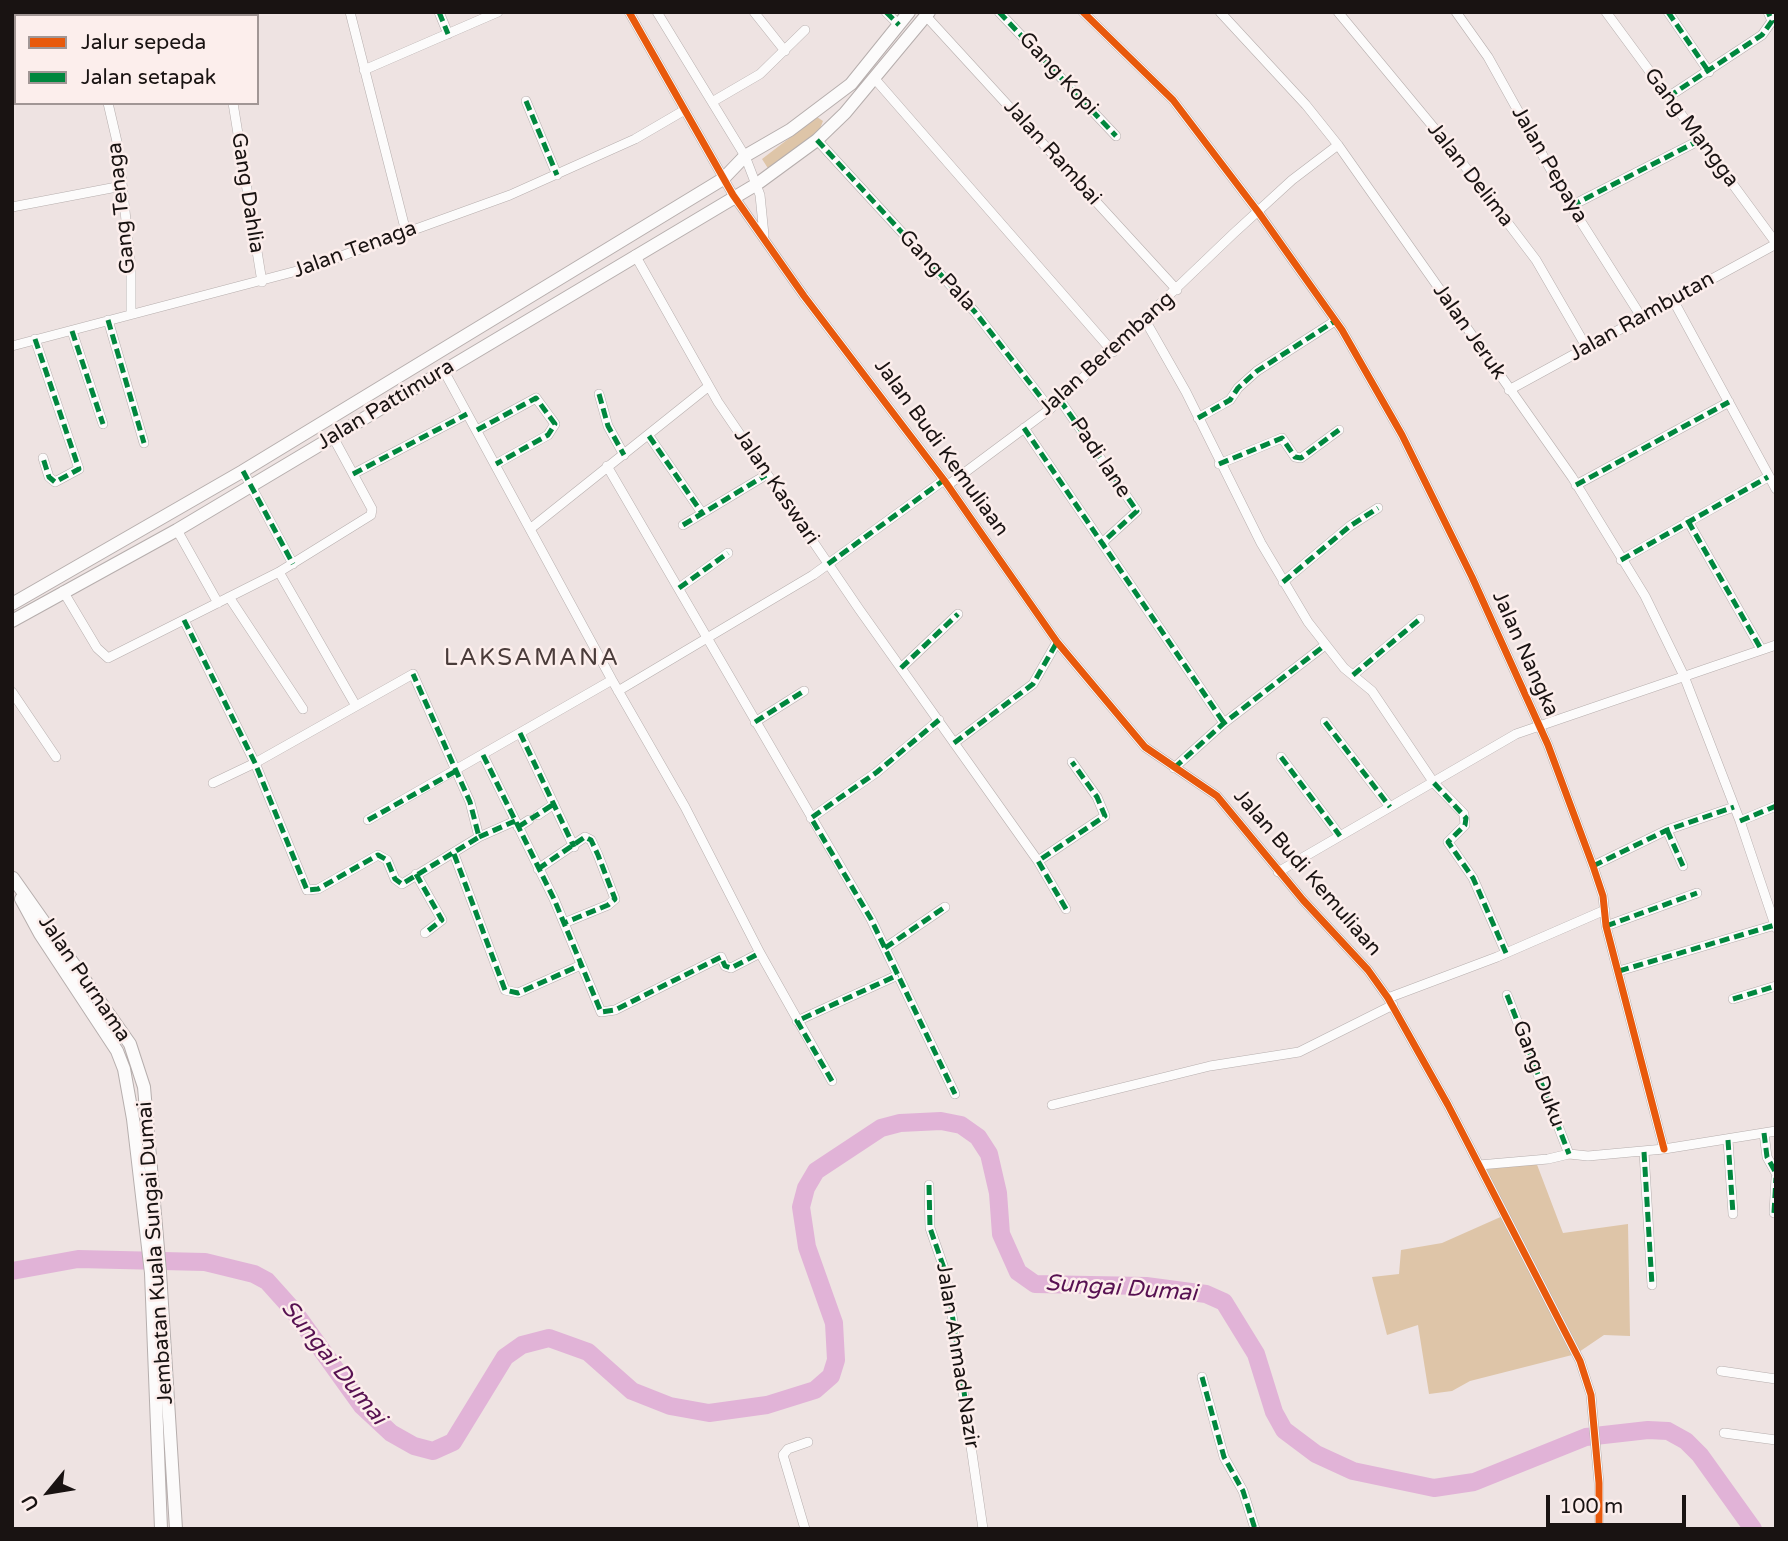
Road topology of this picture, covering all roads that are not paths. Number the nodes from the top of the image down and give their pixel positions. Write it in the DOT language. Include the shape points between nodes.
graph roads {
  1 [pos="350,12"];
  2 [pos="439,12"];
  3 [pos="498,12"];
  4 [pos="629,12"];
  5 [pos="657,12"];
  6 [pos="754,12"];
  7 [pos="886,12"];
  8 [pos="909,12"];
  9 [pos="999,12"];
  10 [pos="1083,12"];
  11 [pos="1220,12"];
  12 [pos="1338,12"];
  13 [pos="1456,12"];
  14 [pos="1606,12"];
  15 [pos="1668,12"];
  16 [pos="1769,12"];
  17 [pos="928,14"];
  18 [pos="898,25"];
  19 [pos="805,30"];
  20 [pos="448,34"];
  21 [pos="785,51"];
  22 [pos="363,70"];
  23 [pos="1709,72"];
  24 [pos="874,78"];
  25 [pos="1668,97"];
  26 [pos="526,101"];
  27 [pos="712,102"];
  28 [pos="108,105"];
  29 [pos="233,105"];
  30 [pos="683,111"];
  31 [pos="1115,136"];
  32 [pos="817,140"];
  33 [pos="1700,140"];
  34 [pos="1338,145"];
  35 [pos="745,156"];
  36 [pos="557,176"];
  37 [pos="723,179"];
  38 [pos="757,184"];
  39 [pos="122,186"];
  40 [pos="733,195"];
  41 [pos="12,206"];
  42 [pos="1571,206"];
  43 [pos="1259,213"];
  44 [pos="406,232"];
  45 [pos="765,241"];
  46 [pos="1776,244"];
  47 [pos="635,255"];
  48 [pos="262,282"];
  49 [pos="1177,290"];
  50 [pos="1672,298"];
  51 [pos="131,313"];
  52 [pos="1642,318"];
  53 [pos="108,320"];
  54 [pos="1145,320"];
  55 [pos="1335,321"];
  56 [pos="72,331"];
  57 [pos="35,339"];
  58 [pos="12,346"];
  59 [pos="1587,348"];
  60 [pos="1113,352"];
  61 [pos="444,371"];
  62 [pos="709,386"];
  63 [pos="1509,390"];
  64 [pos="599,394"];
  65 [pos="1060,400"];
  66 [pos="1729,402"];
  67 [pos="1050,409"];
  68 [pos="467,414"];
  69 [pos="1198,418"];
  70 [pos="103,424"];
  71 [pos="1024,428"];
  72 [pos="477,430"];
  73 [pos="1339,430"];
  74 [pos="649,436"];
  75 [pos="333,437"];
  76 [pos="144,443"];
  77 [pos="624,455"];
  78 [pos="43,458"];
  79 [pos="496,464"];
  80 [pos="1219,464"];
  81 [pos="607,466"];
  82 [pos="243,471"];
  83 [pos="353,474"];
  84 [pos="766,475"];
  85 [pos="1768,477"];
  86 [pos="946,482"];
  87 [pos="252,484"];
  88 [pos="1576,485"];
  89 [pos="1776,489"];
  90 [pos="1378,508"];
  91 [pos="702,513"];
  92 [pos="1688,521"];
  93 [pos="683,525"];
  94 [pos="530,529"];
  95 [pos="177,530"];
  96 [pos="1102,543"];
  97 [pos="728,553"];
  98 [pos="1621,560"];
  99 [pos="293,564"];
  100 [pos="828,564"];
  101 [pos="279,572"];
  102 [pos="1283,582"];
  103 [pos="679,588"];
  104 [pos="63,591"];
  105 [pos="229,597"];
  106 [pos="218,603"];
  107 [pos="12,604"];
  108 [pos="958,614"];
  109 [pos="1420,619"];
  110 [pos="184,620"];
  111 [pos="12,621"];
  112 [pos="707,639"];
  113 [pos="1057,642"];
  114 [pos="1776,645"];
  115 [pos="1324,646"];
  116 [pos="1761,649"];
  117 [pos="901,668"];
  118 [pos="1353,675"];
  119 [pos="1684,676"];
  120 [pos="612,680"];
  121 [pos="618,691"];
  122 [pos="804,691"];
  123 [pos="12,692"];
  124 [pos="356,706"];
  125 [pos="303,709"];
  126 [pos="939,720"];
  127 [pos="755,722"];
  128 [pos="1325,722"];
  129 [pos="1224,723"];
  130 [pos="1536,726"];
  131 [pos="520,733"];
  132 [pos="954,743"];
  133 [pos="483,755"];
  134 [pos="57,757"];
  135 [pos="1281,757"];
  136 [pos="1072,762"];
  137 [pos="255,763"];
  138 [pos="1174,768"];
  139 [pos="456,771"];
  140 [pos="213,783"];
  141 [pos="1434,783"];
  142 [pos="554,804"];
  143 [pos="1776,806"];
  144 [pos="1390,807"];
  145 [pos="1734,807"];
  146 [pos="811,818"];
  147 [pos="368,820"];
  148 [pos="1740,821"];
  149 [pos="516,824"];
  150 [pos="1667,830"];
  151 [pos="1340,836"];
  152 [pos="479,837"];
  153 [pos="574,847"];
  154 [pos="454,854"];
  155 [pos="1038,862"];
  156 [pos="1593,866"];
  157 [pos="1683,866"];
  158 [pos="538,869"];
  159 [pos="1278,872"];
  160 [pos="416,874"];
  161 [pos="13,877"];
  162 [pos="1697,894"];
  163 [pos="945,907"];
  164 [pos="1066,909"];
  165 [pos="1605,910"];
  166 [pos="564,923"];
  167 [pos="1606,926"];
  168 [pos="1775,926"];
  169 [pos="425,933"];
  170 [pos="885,948"];
  171 [pos="760,953"];
  172 [pos="1506,953"];
  173 [pos="581,965"];
  174 [pos="1619,971"];
  175 [pos="898,975"];
  176 [pos="1776,986"];
  177 [pos="1507,995"];
  178 [pos="1733,999"];
  179 [pos="1390,1001"];
  180 [pos="797,1021"];
  181 [pos="832,1080"];
  182 [pos="144,1087"];
  183 [pos="127,1088"];
  184 [pos="955,1094"];
  185 [pos="1052,1105"];
  186 [pos="1776,1131"];
  187 [pos="1764,1133"];
  188 [pos="1728,1140"];
  189 [pos="1664,1149"];
  190 [pos="1644,1152"];
  191 [pos="1569,1154"];
  192 [pos="1479,1165"];
  193 [pos="1776,1175"];
  194 [pos="929,1185"];
  195 [pos="1774,1213"];
  196 [pos="1733,1214"];
  197 [pos="1652,1285"];
  198 [pos="1721,1371"];
  199 [pos="1202,1377"];
  200 [pos="1776,1379"];
  201 [pos="162,1420"];
  202 [pos="1724,1433"];
  203 [pos="1776,1440"];
  204 [pos="808,1442"];
  205 [pos="161,1529"];
  206 [pos="176,1529"];
  207 [pos="805,1529"];
  208 [pos="983,1529"];
  209 [pos="1255,1529"];
  210 [pos="1598,1529"];
  1 -- 22 [label="street"];
  2 -- 20 [label="street"];
  3 -- 20 [label="street"];
  4 -- 30 [label="street, Jalan Budi Kemuliaan"];
  5 -- 27 [label="street, Jalan Budi Kemuliaan"];
  6 -- 21 [label="street"];
  7 -- 18 [label="street"];
  8 -- 18 [label="main road, Jalan Pattimura"];
  9 -- 31 [label="street, Gang Kopi"];
  10 -- 43 [label="street, Jalan Nangka" via="1173,100"];
  11 -- 34 [label="street, Jalan Jeruk"];
  12 -- 59 [label="street, Jalan Delima" via="1536,260"];
  13 -- 42 [label="street, Jalan Pepaya" via="1489,57"];
  14 -- 25 [label="street, Gang Mangga"];
  15 -- 23 [label="street"];
  16 -- 23 [label="street" via="1772,22 1762,35"];
  17 -- 24 [label="main road, Jalan Pattimura"];
  17 -- 49 [label="street, Jalan Rambai"];
  18 -- 35 [label="main road, Jalan Pattimura" via="851,84 800,123"];
  19 -- 21 [label="street"];
  20 -- 22 [label="street"];
  21 -- 27 [label="street" via="760,74"];
  22 -- 44 [label="street"];
  23 -- 25 [label="street"];
  24 -- 32 [label="main road, Jalan Pattimura"];
  24 -- 60 [label="street"];
  25 -- 33 [label="street, Gang Mangga"];
  26 -- 36 [label="street"];
  27 -- 35 [label="street, Jalan Budi Kemuliaan"];
  28 -- 39 [label="street, Gang Tenaga"];
  29 -- 48 [label="street, Gang Dahlia"];
  30 -- 36 [label="street, Jalan Tenaga"];
  30 -- 37 [label="street, Jalan Budi Kemuliaan"];
  32 -- 38 [label="main road, Jalan Pattimura"];
  32 -- 67 [label="street, Gang Pala" via="975,312"];
  33 -- 42 [label="street"];
  33 -- 46 [label="street, Gang Mangga"];
  34 -- 43 [label="street, Jalan Berembang"];
  34 -- 63 [label="street, Jalan Jeruk"];
  35 -- 37 [label="main road, Jalan Pattimura"];
  35 -- 38 [label="street, Jalan Budi Kemuliaan"];
  36 -- 44 [label="street, Jalan Tenaga"];
  37 -- 40 [label="street, Jalan Budi Kemuliaan"];
  37 -- 82 [label="main road, Jalan Pattimura"];
  38 -- 40 [label="main road, Jalan Pattimura"];
  38 -- 45 [label="street, Jalan Budi Kemuliaan"];
  39 -- 41 [label="street"];
  39 -- 51 [label="street, Gang Tenaga"];
  40 -- 45 [label="street, Jalan Budi Kemuliaan"];
  40 -- 47 [label="main road, Jalan Pattimura"];
  42 -- 52 [label="street, Jalan Pepaya"];
  43 -- 49 [label="street, Jalan Berembang"];
  43 -- 55 [label="street, Jalan Nangka"];
  44 -- 48 [label="street, Jalan Tenaga"];
  45 -- 86 [label="street, Jalan Budi Kemuliaan"];
  46 -- 50 [label="street, Jalan Rambutan"];
  47 -- 61 [label="main road, Jalan Pattimura"];
  47 -- 62 [label="street, Jalan Kaswari"];
  48 -- 51 [label="street, Jalan Tenaga"];
  49 -- 54 [label="street, Jalan Berembang"];
  50 -- 52 [label="street, Jalan Rambutan"];
  50 -- 66 [label="street"];
  51 -- 53 [label="street, Jalan Tenaga"];
  52 -- 59 [label="street, Jalan Rambutan"];
  53 -- 56 [label="street, Jalan Tenaga"];
  53 -- 76 [label="street"];
  54 -- 60 [label="street, Jalan Berembang"];
  54 -- 69 [label="street"];
  55 -- 69 [label="street" via="1257,371 1238,387 1234,397"];
  55 -- 130 [label="street, Jalan Nangka" via="1402,435 1477,588"];
  56 -- 57 [label="street, Jalan Tenaga"];
  56 -- 70 [label="street"];
  57 -- 58 [label="street, Jalan Tenaga"];
  57 -- 78 [label="street" via="79,469 55,482"];
  59 -- 63 [label="street, Jalan Rambutan"];
  60 -- 65 [label="street, Jalan Berembang"];
  61 -- 68 [label="street"];
  61 -- 75 [label="main road, Jalan Pattimura"];
  62 -- 74 [label="street"];
  62 -- 84 [label="street, Jalan Kaswari"];
  63 -- 88 [label="street, Jalan Jeruk"];
  64 -- 77 [label="street" via="608,426"];
  65 -- 67 [label="street, Jalan Berembang"];
  65 -- 96 [label="street, Padi lane" via="1137,511"];
  66 -- 85 [label="street"];
  66 -- 88 [label="street"];
  67 -- 71 [label="street, Jalan Berembang"];
  68 -- 72 [label="street"];
  68 -- 83 [label="street"];
  69 -- 80 [label="street"];
  71 -- 86 [label="street, Jalan Berembang"];
  71 -- 96 [label="street"];
  72 -- 79 [label="street"];
  72 -- 79 [label="street" via="536,398 555,425 548,435"];
  73 -- 80 [label="street" via="1301,458 1295,457 1282,438"];
  74 -- 77 [label="street"];
  74 -- 91 [label="street"];
  75 -- 83 [label="street"];
  75 -- 87 [label="main road, Jalan Pattimura"];
  77 -- 81 [label="street"];
  79 -- 94 [label="street"];
  80 -- 102 [label="street"];
  81 -- 94 [label="street"];
  81 -- 103 [label="street"];
  82 -- 87 [label="street"];
  82 -- 107 [label="main road, Jalan Pattimura"];
  83 -- 99 [label="street" via="372,509 370,515"];
  84 -- 91 [label="street"];
  84 -- 100 [label="street, Jalan Kaswari"];
  85 -- 89 [label="street"];
  85 -- 92 [label="street"];
  86 -- 100 [label="street, Jalan Berembang"];
  86 -- 113 [label="street, Jalan Budi Kemuliaan"];
  87 -- 95 [label="main road, Jalan Pattimura"];
  87 -- 99 [label="street"];
  88 -- 98 [label="street, Jalan Jeruk"];
  90 -- 102 [label="street"];
  91 -- 93 [label="street"];
  92 -- 98 [label="street"];
  92 -- 116 [label="street"];
  94 -- 120 [label="street"];
  95 -- 104 [label="main road, Jalan Pattimura"];
  95 -- 106 [label="street"];
  96 -- 129 [label="street"];
  97 -- 103 [label="street"];
  98 -- 119 [label="street, Jalan Jeruk" via="1645,596"];
  99 -- 101 [label="street"];
  100 -- 112 [label="street, Jalan Berembang"];
  100 -- 117 [label="street, Jalan Kaswari"];
  101 -- 105 [label="street"];
  101 -- 124 [label="street"];
  102 -- 115 [label="street"];
  103 -- 112 [label="street"];
  104 -- 110 [label="street" via="97,648 108,658"];
  104 -- 111 [label="main road, Jalan Pattimura"];
  105 -- 106 [label="street"];
  105 -- 125 [label="street"];
  106 -- 110 [label="street"];
  108 -- 117 [label="street"];
  109 -- 118 [label="street"];
  110 -- 137 [label="street"];
  112 -- 121 [label="street, Jalan Berembang"];
  112 -- 127 [label="street"];
  113 -- 132 [label="street" via="1033,684"];
  113 -- 138 [label="street, Jalan Budi Kemuliaan" via="1136,738"];
  114 -- 116 [label="street"];
  115 -- 118 [label="street"];
  115 -- 129 [label="street"];
  116 -- 119 [label="street"];
  117 -- 126 [label="street, Jalan Kaswari"];
  118 -- 141 [label="street" via="1372,691"];
  119 -- 130 [label="street"];
  119 -- 145 [label="street, Jalan Jeruk"];
  120 -- 121 [label="street"];
  120 -- 131 [label="street"];
  121 -- 171 [label="street" via="685,807"];
  122 -- 127 [label="street"];
  123 -- 134 [label="street"];
  124 -- 137 [label="street"];
  124 -- 139 [label="street" via="413,674"];
  126 -- 132 [label="street, Jalan Kaswari"];
  126 -- 146 [label="street" via="877,772"];
  127 -- 146 [label="street"];
  128 -- 144 [label="street"];
  129 -- 138 [label="street"];
  130 -- 141 [label="street"];
  130 -- 156 [label="street, Jalan Nangka" via="1548,745"];
  131 -- 133 [label="street"];
  131 -- 142 [label="street"];
  132 -- 155 [label="street, Jalan Kaswari"];
  133 -- 139 [label="street"];
  133 -- 149 [label="street"];
  135 -- 151 [label="street"];
  136 -- 155 [label="street" via="1105,816"];
  137 -- 140 [label="street"];
  137 -- 160 [label="street" via="307,890 318,889 378,855 387,860 397,883"];
  138 -- 159 [label="street, Jalan Budi Kemuliaan" via="1217,796"];
  139 -- 147 [label="street"];
  139 -- 152 [label="street"];
  141 -- 144 [label="street"];
  141 -- 172 [label="street" via="1466,818 1448,842 1473,878"];
  142 -- 149 [label="street"];
  142 -- 153 [label="street"];
  143 -- 148 [label="street"];
  144 -- 151 [label="street"];
  145 -- 148 [label="street, Jalan Jeruk"];
  145 -- 150 [label="street"];
  146 -- 170 [label="street"];
  148 -- 168 [label="street, Jalan Jeruk"];
  149 -- 152 [label="street"];
  149 -- 158 [label="street"];
  150 -- 156 [label="street"];
  150 -- 157 [label="street"];
  151 -- 159 [label="street"];
  152 -- 154 [label="street"];
  153 -- 158 [label="street"];
  153 -- 166 [label="street" via="589,837 616,896 608,905"];
  154 -- 160 [label="street"];
  154 -- 173 [label="street" via="505,990 518,993"];
  155 -- 164 [label="street, Jalan Kaswari"];
  156 -- 165 [label="street, Jalan Nangka"];
  158 -- 166 [label="street"];
  159 -- 179 [label="street, Jalan Budi Kemuliaan" via="1368,970"];
  160 -- 169 [label="street" via="442,920"];
  161 -- 182 [label="main road, Jalan Purnama" via="130,1044"];
  161 -- 183 [label="main road, Jalan Purnama" via="40,934 117,1051"];
  162 -- 167 [label="street"];
  163 -- 170 [label="street"];
  165 -- 167 [label="street, Jalan Nangka"];
  165 -- 172 [label="street"];
  166 -- 173 [label="street"];
  167 -- 174 [label="street, Jalan Nangka"];
  168 -- 174 [label="street"];
  170 -- 175 [label="street"];
  171 -- 173 [label="street" via="731,968 721,957 605,1012 596,1006"];
  171 -- 180 [label="street"];
  172 -- 179 [label="street"];
  174 -- 189 [label="street, Jalan Nangka"];
  175 -- 180 [label="street"];
  175 -- 184 [label="street"];
  176 -- 178 [label="street"];
  177 -- 191 [label="street, Gang Duku"];
  179 -- 185 [label="street" via="1299,1052 1210,1066"];
  179 -- 192 [label="street, Jalan Budi Kemuliaan"];
  180 -- 181 [label="street"];
  182 -- 201 [label="main road, Jembatan Kuala Sungai Dumai" via="160,1272"];
  183 -- 201 [label="main road, Jembatan Kuala Sungai Dumai" via="151,1273"];
  186 -- 187 [label="street"];
  187 -- 188 [label="street"];
  187 -- 193 [label="street" via="1767,1157"];
  188 -- 189 [label="street"];
  188 -- 196 [label="street"];
  189 -- 190 [label="street"];
  190 -- 191 [label="street"];
  190 -- 197 [label="street"];
  191 -- 192 [label="street"];
  192 -- 210 [label="street, Jalan Budi Kemuliaan" via="1574,1346 1591,1400 1598,1459"];
  193 -- 195 [label="street"];
  194 -- 208 [label="street, Jalan Ahmad Nazir" via="930,1228 946,1274"];
  198 -- 200 [label="street"];
  199 -- 209 [label="street" via="1224,1457 1243,1491"];
  201 -- 205 [label="main road"];
  201 -- 206 [label="main road"];
  202 -- 203 [label="street"];
  204 -- 207 [label="street" via="783,1455"];
}
